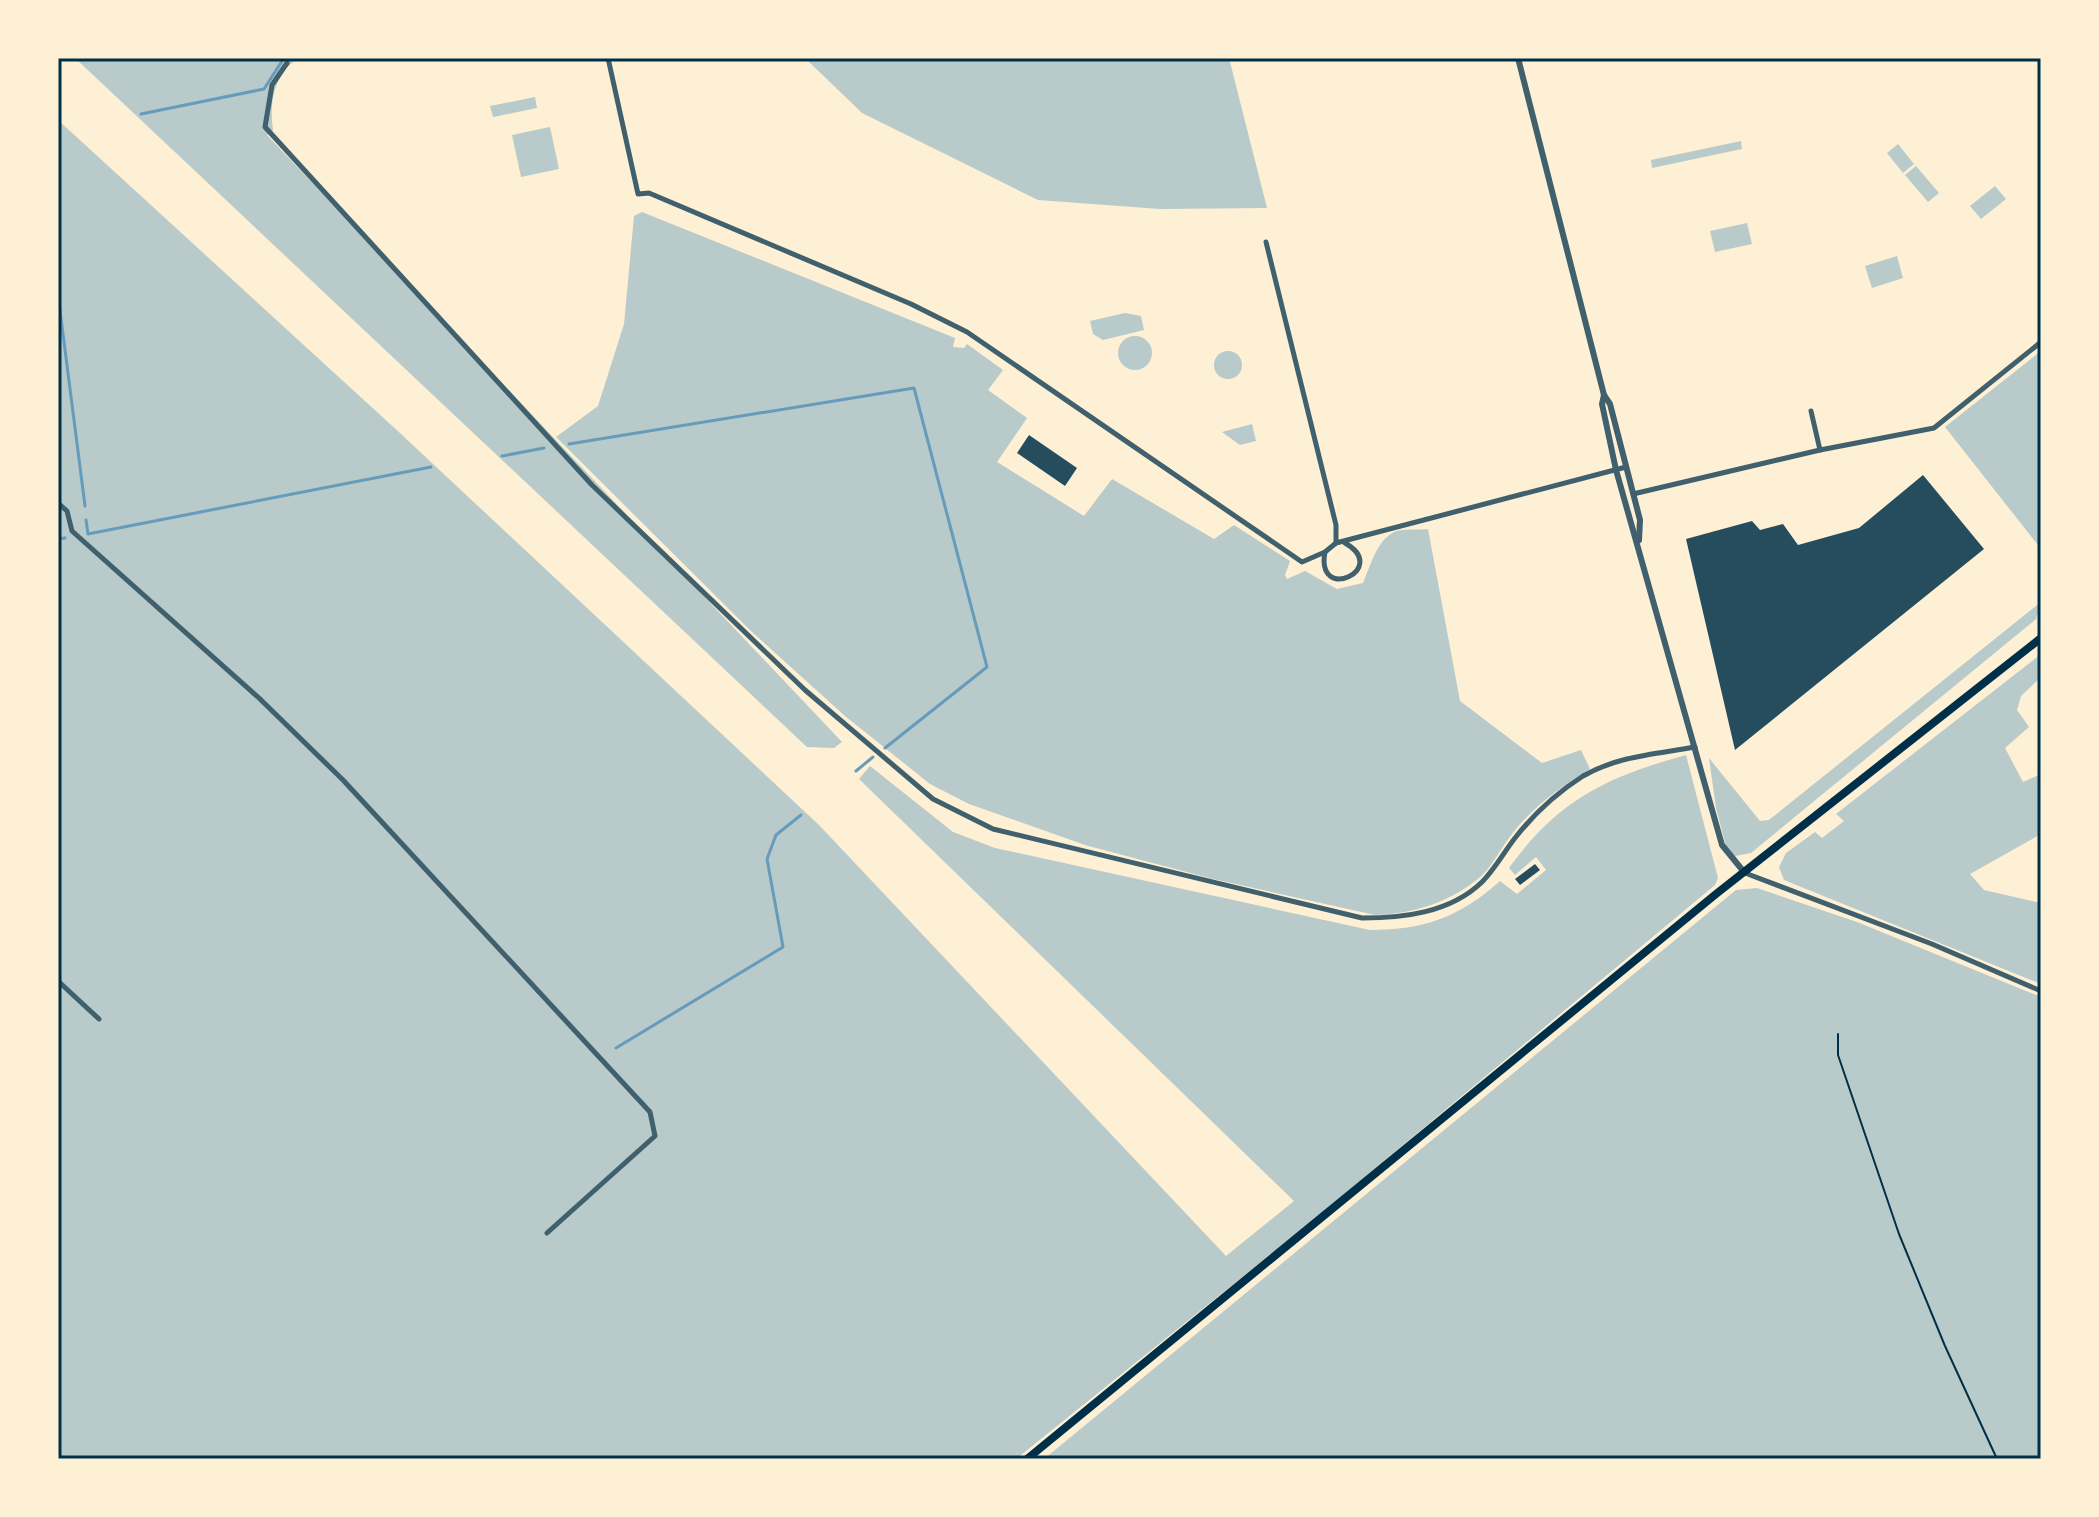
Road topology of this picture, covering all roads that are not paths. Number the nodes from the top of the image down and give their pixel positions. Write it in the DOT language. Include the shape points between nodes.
graph roads {
  1 [pos="608,58"];
  2 [pos="1518,58"];
  3 [pos="287,63"];
  4 [pos="1266,242"];
  5 [pos="2041,342"];
  6 [pos="1604,395"];
  7 [pos="1811,411"];
  8 [pos="1820,450"];
  9 [pos="1626,467"];
  10 [pos="1616,470"];
  11 [pos="1633,494"];
  12 [pos="58,503"];
  13 [pos="1639,540"];
  14 [pos="1336,543"];
  15 [pos="1345,543"];
  16 [pos="1325,552"];
  17 [pos="2041,638"];
  18 [pos="1696,747"];
  19 [pos="1744,872"];
  20 [pos="58,981"];
  21 [pos="2041,991"];
  22 [pos="99,1019"];
  23 [pos="547,1233"];
  24 [pos="1027,1459"];
  1 -- 16 [label="street" via="638,194 649,193 765,241 967,332 1302,562"];
  2 -- 6 [label="street"];
  3 -- 18 [label="street" via="272,85 265,127 592,485 805,690 933,799 981,823 1362,918 1402,918 1466,894 1517,835 1582,777 1613,761"];
  4 -- 14 [label="street" via="1336,525"];
  5 -- 8 [label="street" via="1934,428"];
  6 -- 9 [label="street"];
  6 -- 10 [label="street"];
  7 -- 8 [label="street"];
  8 -- 11 [label="street"];
  9 -- 10 [label="street"];
  9 -- 11 [label="street"];
  10 -- 13 [label="street"];
  10 -- 15 [label="street"];
  11 -- 13 [label="street"];
  12 -- 23 [label="street" via="67,511 72,531 343,780 650,1112 655,1136"];
  13 -- 18 [label="street"];
  14 -- 15 [label="street"];
  14 -- 16 [label="street"];
  15 -- 16 [label="street" via="1360,559 1349,578 1327,574"];
  17 -- 19 [label="highway"];
  18 -- 19 [label="street" via="1722,845"];
  19 -- 21 [label="street"];
  19 -- 24 [label="highway"];
  20 -- 22 [label="street"];
}
